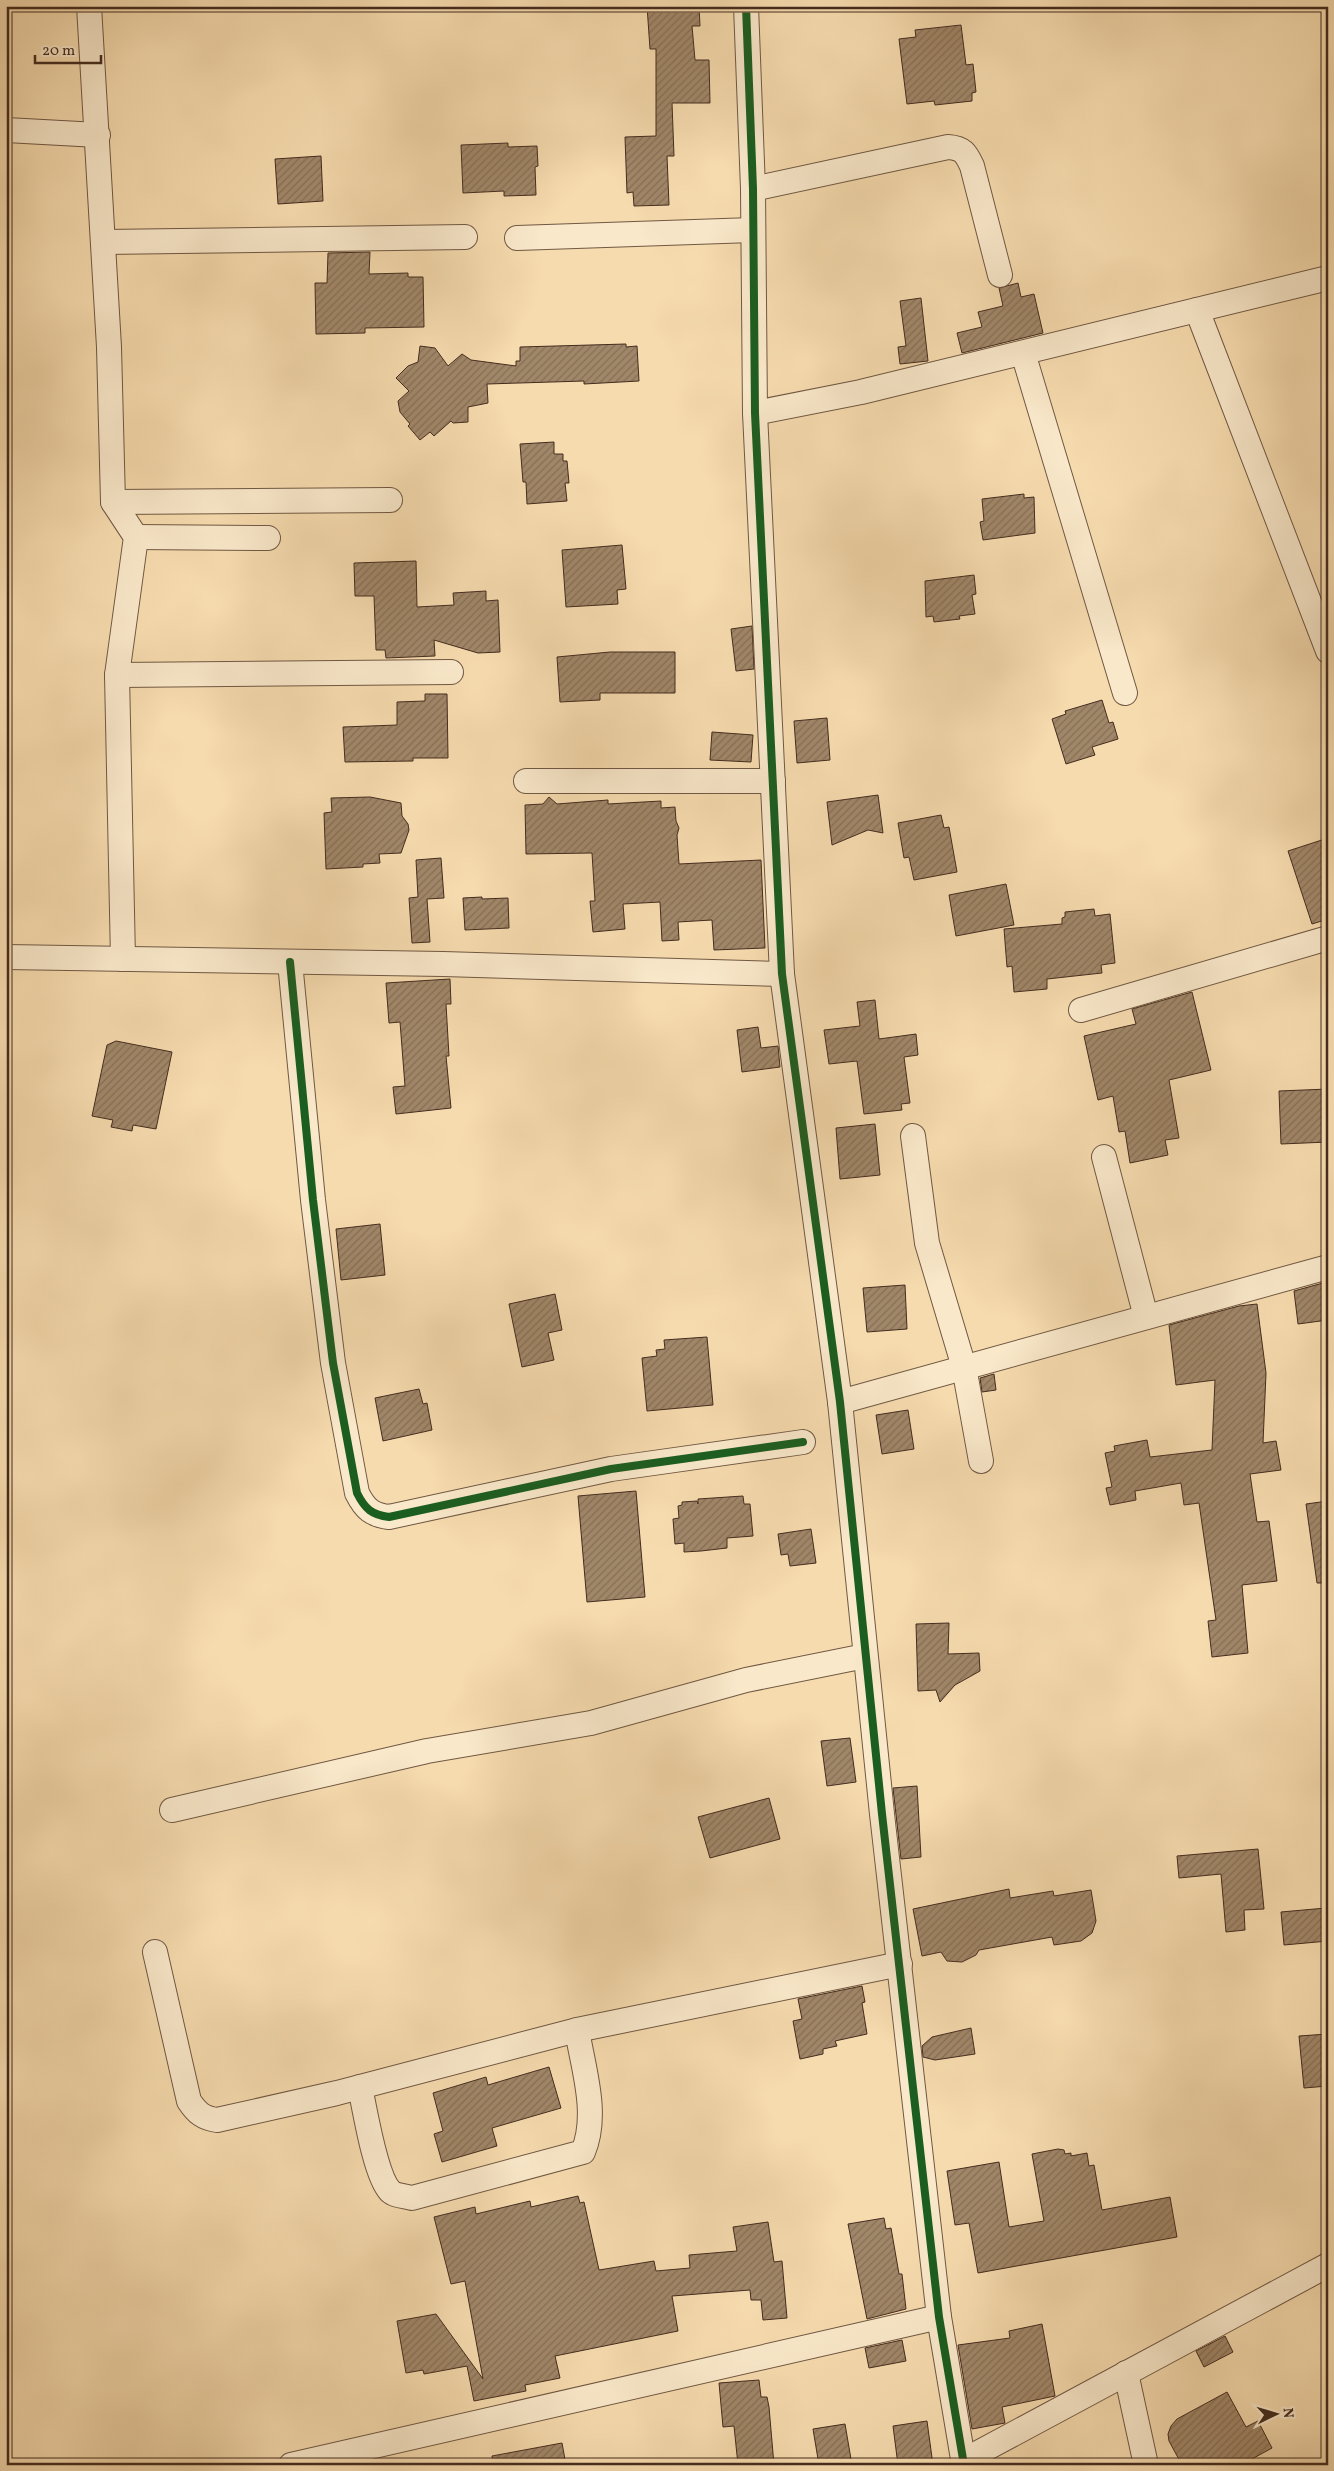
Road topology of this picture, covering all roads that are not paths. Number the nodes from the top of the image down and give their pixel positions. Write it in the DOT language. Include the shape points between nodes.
graph roads {
  1 [pos="89,6"];
  2 [pos="746,6"];
  3 [pos="6,130"];
  4 [pos="98,135"];
  5 [pos="753,188"];
  6 [pos="753,230"];
  7 [pos="465,237"];
  8 [pos="518,238"];
  9 [pos="104,242"];
  10 [pos="1000,276"];
  11 [pos="1328,278"];
  12 [pos="1197,310"];
  13 [pos="1023,353"];
  14 [pos="754,413"];
  15 [pos="390,500"];
  16 [pos="113,502"];
  17 [pos="136,537"];
  18 [pos="268,538"];
  19 [pos="1328,650"];
  20 [pos="451,672"];
  21 [pos="117,675"];
  22 [pos="1125,693"];
  23 [pos="526,781"];
  24 [pos="773,782"];
  25 [pos="1328,938"];
  26 [pos="6,957"];
  27 [pos="123,960"];
  28 [pos="290,962"];
  29 [pos="782,974"];
  30 [pos="1080,1010"];
  31 [pos="913,1136"];
  32 [pos="1104,1157"];
  33 [pos="1328,1267"];
  34 [pos="1146,1317"];
  35 [pos="964,1367"];
  36 [pos="840,1402"];
  37 [pos="803,1442"];
  38 [pos="981,1462"];
  39 [pos="865,1656"];
  40 [pos="172,1810"];
  41 [pos="155,1952"];
  42 [pos="900,1964"];
  43 [pos="576,2030"];
  44 [pos="360,2087"];
  45 [pos="1328,2265"];
  46 [pos="939,2317"];
  47 [pos="1126,2373"];
  48 [pos="963,2463"];
  49 [pos="291,2465"];
  50 [pos="1146,2465"];
  1 -- 4 [label="street"];
  2 -- 5 [label="street"];
  3 -- 4 [label="street"];
  4 -- 9 [label="street"];
  5 -- 6 [label="street"];
  5 -- 10 [label="street" via="948,147 959,148 967,154 972,166"];
  6 -- 8 [label="street"];
  6 -- 14 [label="street"];
  7 -- 9 [label="street"];
  9 -- 16 [label="street"];
  11 -- 12 [label="street"];
  12 -- 13 [label="street"];
  12 -- 19 [label="street"];
  13 -- 14 [label="street" via="861,392"];
  13 -- 22 [label="street"];
  14 -- 24 [label="street"];
  15 -- 16 [label="street"];
  16 -- 17 [label="street"];
  17 -- 18 [label="street"];
  17 -- 21 [label="street"];
  20 -- 21 [label="street"];
  21 -- 27 [label="street"];
  23 -- 24 [label="street"];
  24 -- 29 [label="street"];
  25 -- 30 [label="street"];
  26 -- 27 [label="street"];
  27 -- 28 [label="street"];
  28 -- 29 [label="street"];
  28 -- 37 [label="street" via="313,1200 333,1362 357,1493 365,1508 376,1515 389,1517 611,1469"];
  29 -- 36 [label="street"];
  31 -- 35 [label="street" via="927,1243"];
  32 -- 34 [label="street"];
  33 -- 34 [label="street"];
  34 -- 35 [label="street"];
  35 -- 36 [label="street"];
  35 -- 38 [label="street"];
  36 -- 39 [label="street"];
  39 -- 40 [label="street" via="746,1680 591,1724 427,1751"];
  39 -- 42 [label="street"];
  41 -- 44 [label="street" via="189,2101 201,2116 217,2120"];
  42 -- 43 [label="street"];
  42 -- 46 [label="street"];
  43 -- 44 [label="street"];
  43 -- 44 [label="street" via="591,2119 583,2152 412,2198 392,2193 385,2184"];
  45 -- 47 [label="street"];
  46 -- 48 [label="street"];
  46 -- 49 [label="street"];
  47 -- 48 [label="street"];
  47 -- 50 [label="street"];
}
